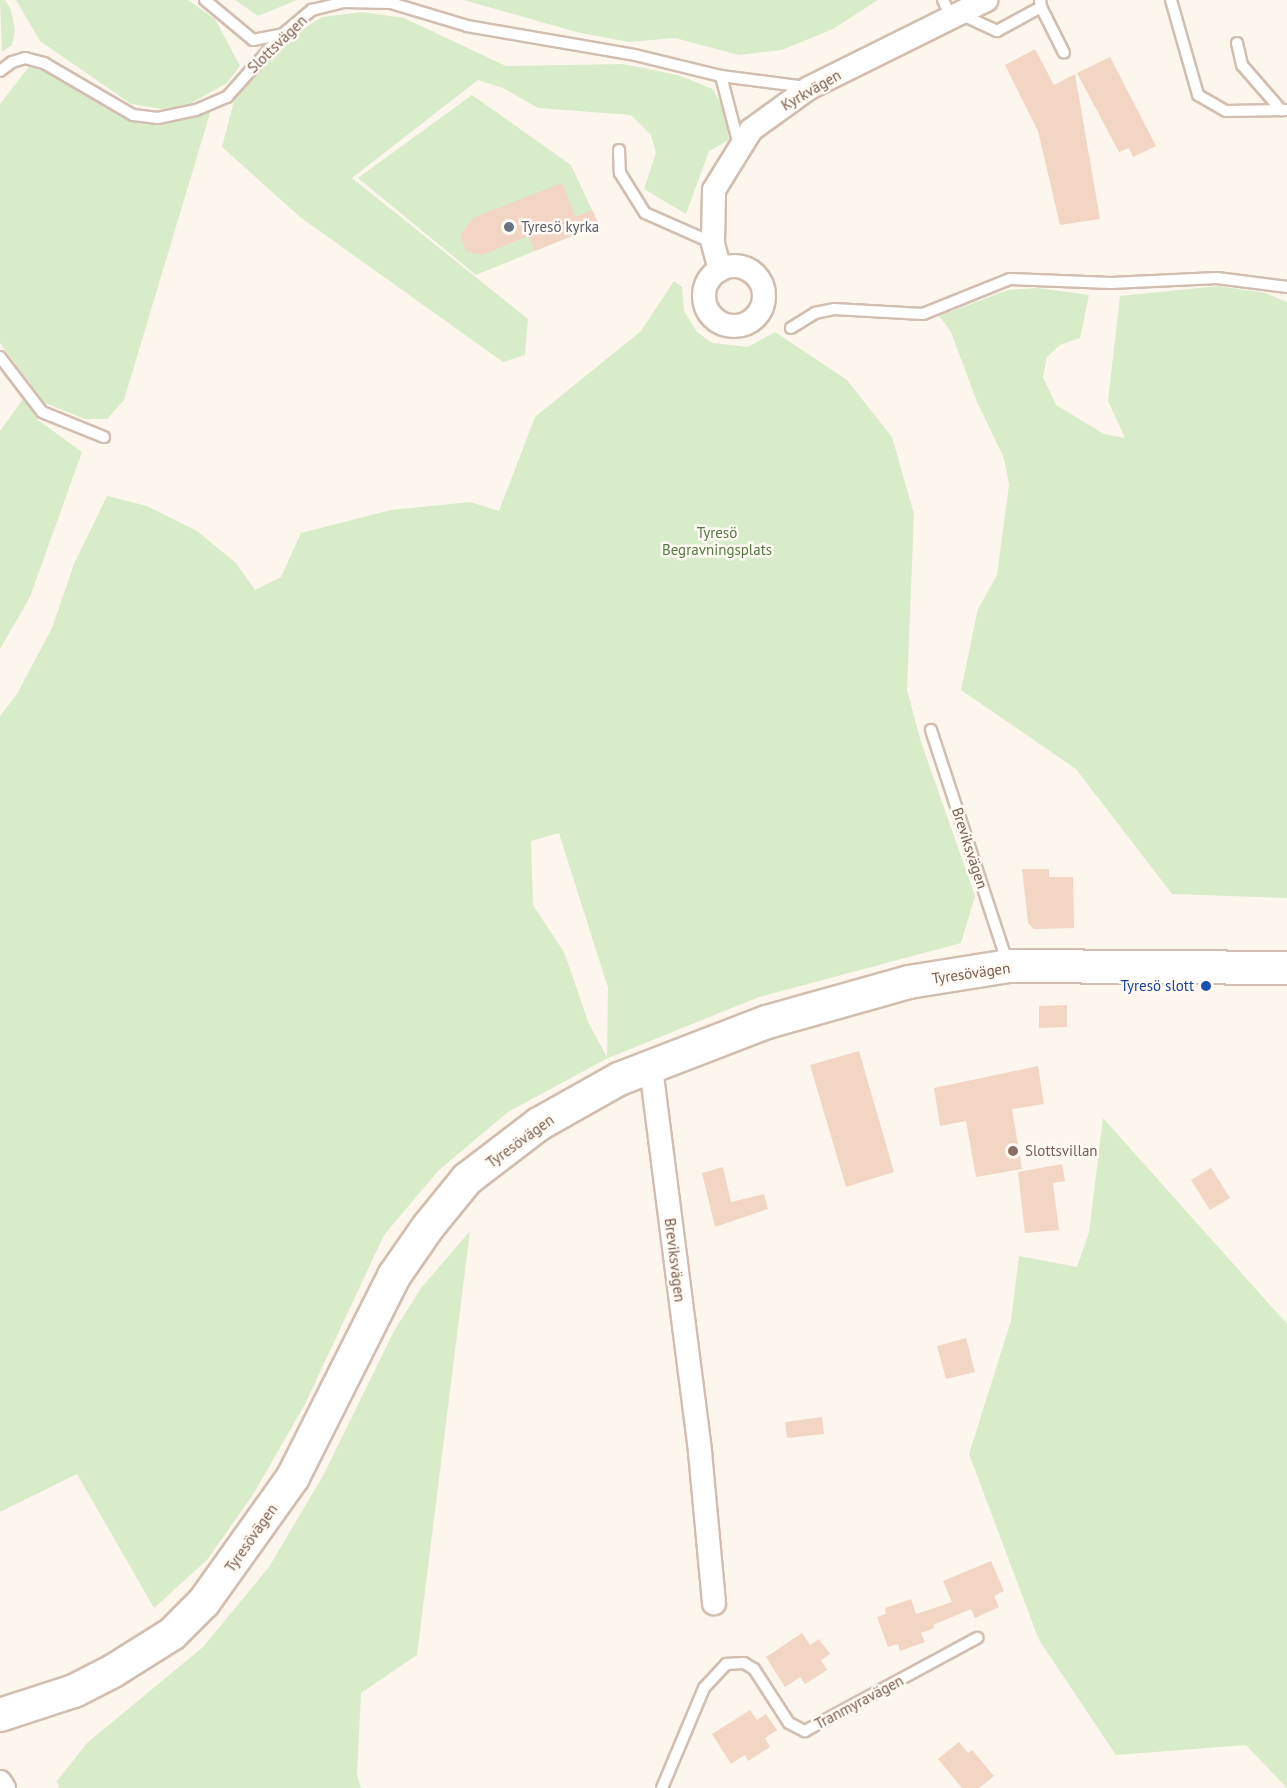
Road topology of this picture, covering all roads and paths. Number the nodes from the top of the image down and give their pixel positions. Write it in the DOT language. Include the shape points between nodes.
graph roads {
  1 [pos="205,0"];
  2 [pos="986,0"];
  3 [pos="1171,0"];
  4 [pos="1041,3"];
  5 [pos="951,10"];
  6 [pos="283,34"];
  7 [pos="1238,43"];
  8 [pos="1064,53"];
  9 [pos="0,71"];
  10 [pos="721,76"];
  11 [pos="808,88"];
  12 [pos="1284,110"];
  13 [pos="739,146"];
  14 [pos="619,150"];
  15 [pos="713,243"];
  16 [pos="720,270"];
  17 [pos="1287,287"];
  18 [pos="791,328"];
  19 [pos="0,357"];
  20 [pos="104,437"];
  21 [pos="931,730"];
  22 [pos="1009,966"];
  23 [pos="1287,968"];
  24 [pos="651,1068"];
  25 [pos="714,1603"];
  26 [pos="977,1638"];
  27 [pos="0,1715"];
  28 [pos="0,1782"];
  29 [pos="4,1788"];
  30 [pos="663,1788"];
  1 -- 6 [label="lane" via="253,40"];
  2 -- 5 [label="street, Kyrkvägen"];
  3 -- 12 [label="lane" via="1198,95 1226,111"];
  4 -- 5 [label="lane" via="997,32"];
  4 -- 8 [label="lane"];
  5 -- 11 [label="street, Kyrkvägen"];
  6 -- 9 [label="lane, Slottsvägen" via="227,97 196,110 158,118 133,115 44,63 25,58"];
  6 -- 10 [label="lane, Slottsvägen" via="312,10 344,2 391,3 467,26 635,55"];
  7 -- 12 [label="lane" via="1242,65"];
  10 -- 11 [label="lane, Slottsvägen"];
  10 -- 13 [label="lane"];
  11 -- 13 [label="street, Kyrkvägen" via="769,115"];
  13 -- 15 [label="street, Kyrkvägen" via="714,190"];
  14 -- 15 [label="lane" via="620,173 645,213"];
  15 -- 16 [label="street, Kyrkvägen"];
  17 -- 18 [label="lane" via="1217,278 1111,283 1010,279 923,314 834,309 815,313"];
  19 -- 20 [label="lane" via="42,412"];
  21 -- 22 [label="lane, Breviksvägen"];
  22 -- 23 [label="main road, Tyresövägen"];
  22 -- 24 [label="main road, Tyresövägen" via="909,982 767,1022"];
  24 -- 25 [label="street, Breviksvägen" via="700,1452"];
  24 -- 27 [label="main road, Tyresövägen" via="619,1079 539,1124 467,1179 394,1276 293,1477 204,1602 172,1634 74,1691"];
  26 -- 30 [label="lane, Tranmyravägen" via="805,1731 789,1723 754,1669 744,1663 726,1664 704,1688"];
  28 -- 29 [label="street"];
}
